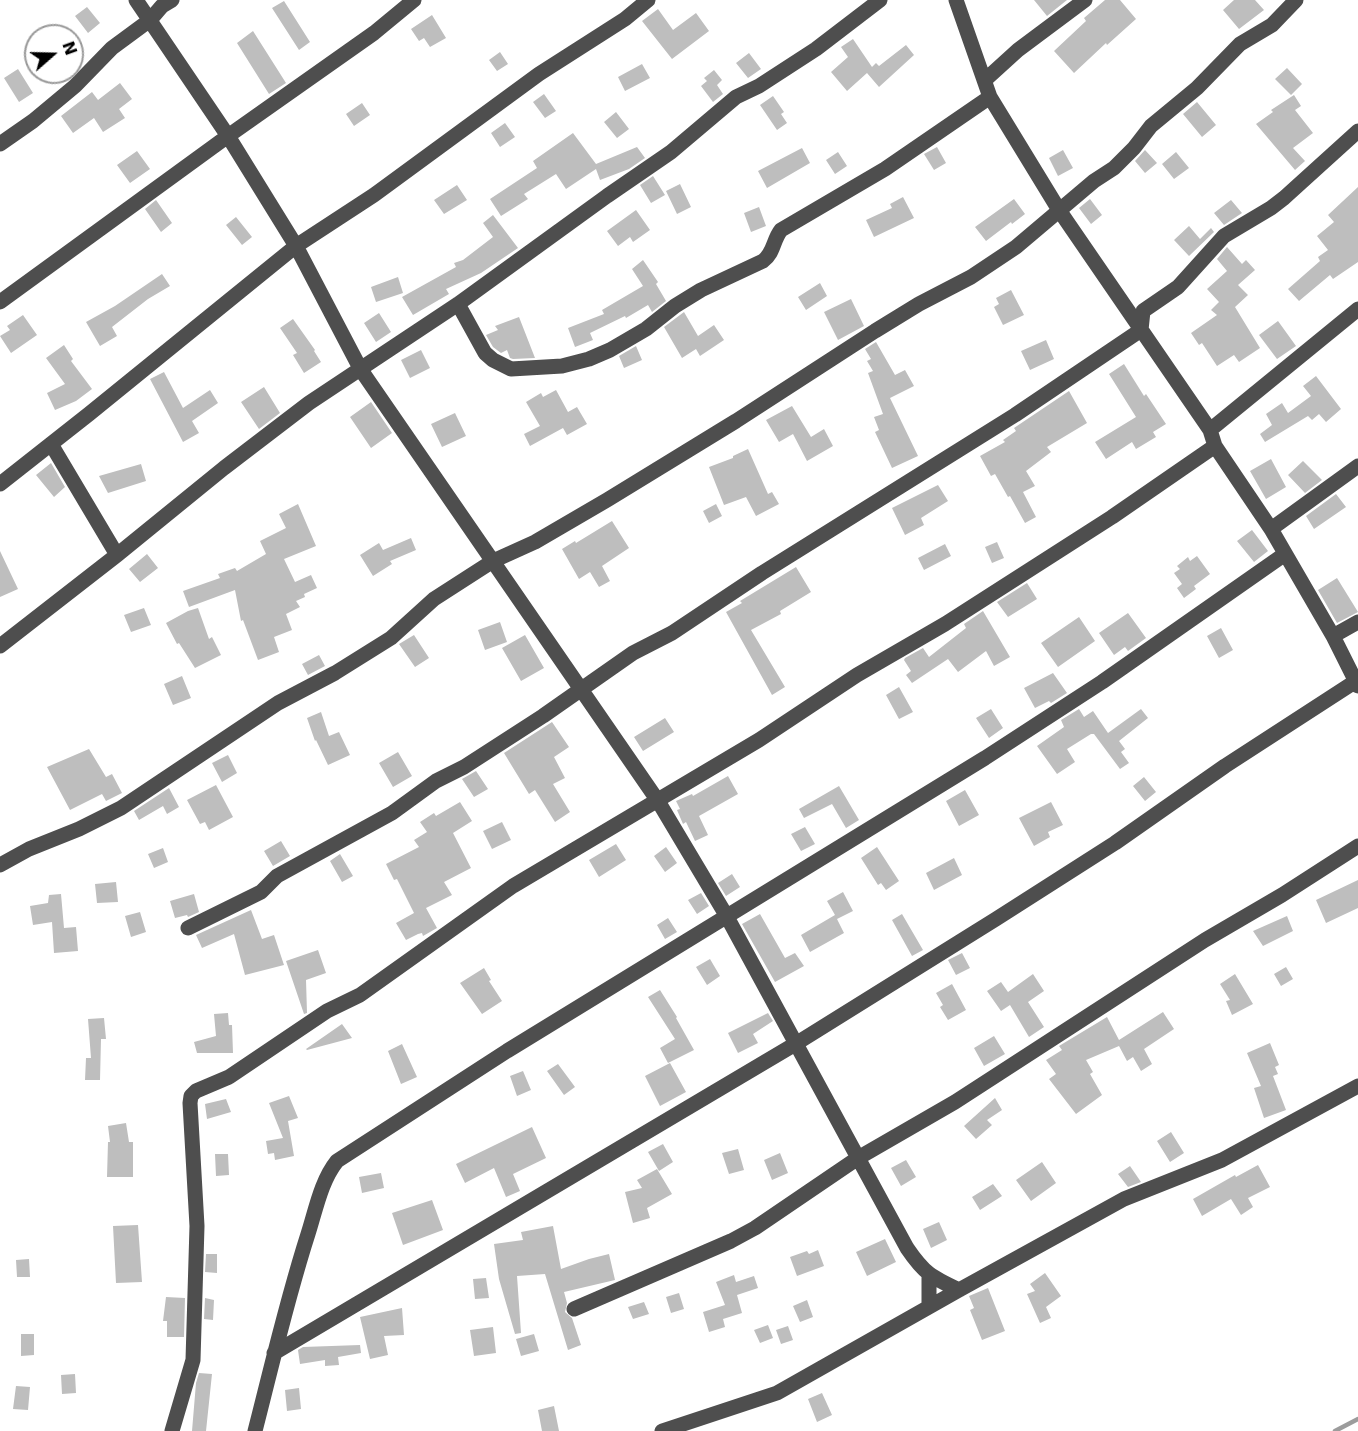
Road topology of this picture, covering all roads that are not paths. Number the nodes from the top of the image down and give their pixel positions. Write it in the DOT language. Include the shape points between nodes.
graph roads {
  1 [pos="136,0"];
  2 [pos="172,0"];
  3 [pos="414,0"];
  4 [pos="648,0"];
  5 [pos="880,0"];
  6 [pos="956,0"];
  7 [pos="1085,0"];
  8 [pos="1296,0"];
  9 [pos="150,20"];
  10 [pos="985,80"];
  11 [pos="990,98"];
  12 [pos="1358,131"];
  13 [pos="228,136"];
  14 [pos="0,144"];
  15 [pos="1059,210"];
  16 [pos="296,246"];
  17 [pos="0,302"];
  18 [pos="458,304"];
  19 [pos="1358,309"];
  20 [pos="1141,330"];
  21 [pos="361,370"];
  22 [pos="1210,430"];
  23 [pos="51,444"];
  24 [pos="1215,446"];
  25 [pos="1358,466"];
  26 [pos="0,484"];
  27 [pos="1271,529"];
  28 [pos="1286,554"];
  29 [pos="117,555"];
  30 [pos="494,561"];
  31 [pos="1358,622"];
  32 [pos="1333,636"];
  33 [pos="0,646"];
  34 [pos="1357,684"];
  35 [pos="581,688"];
  36 [pos="658,801"];
  37 [pos="1358,846"];
  38 [pos="0,865"];
  39 [pos="726,915"];
  40 [pos="189,928"];
  41 [pos="797,1043"];
  42 [pos="1358,1086"];
  43 [pos="858,1158"];
  44 [pos="929,1276"];
  45 [pos="959,1290"];
  46 [pos="929,1306"];
  47 [pos="574,1309"];
  48 [pos="274,1353"];
  49 [pos="172,1431"];
  50 [pos="255,1431"];
  51 [pos="662,1431"];
  1 -- 9 [label="street"];
  2 -- 9 [label="street"];
  3 -- 13 [label="street" via="374,33"];
  4 -- 16 [label="street"];
  5 -- 18 [label="street" via="816,49 736,97 671,152"];
  6 -- 10 [label="street"];
  7 -- 10 [label="street"];
  8 -- 15 [label="street" via="1272,25 1240,44 1197,88 1151,126 1114,168"];
  9 -- 13 [label="street"];
  9 -- 14 [label="street" via="112,48 33,121"];
  10 -- 11 [label="street"];
  11 -- 15 [label="street"];
  11 -- 18 [label="street" via="885,170 781,230 764,261 701,290 646,329 589,360 562,366 502,366 485,353"];
  12 -- 20 [label="street" via="1284,198 1224,236 1178,287 1143,311"];
  13 -- 16 [label="street"];
  13 -- 17 [label="street"];
  15 -- 20 [label="street"];
  15 -- 30 [label="street" via="1016,247 971,277 919,304 607,500"];
  16 -- 21 [label="street"];
  16 -- 23 [label="street"];
  18 -- 21 [label="street"];
  19 -- 22 [label="street"];
  20 -- 22 [label="street"];
  20 -- 35 [label="street" via="1015,415"];
  21 -- 29 [label="street" via="309,403"];
  21 -- 30 [label="street"];
  22 -- 24 [label="street"];
  23 -- 26 [label="street"];
  23 -- 29 [label="street"];
  24 -- 27 [label="street"];
  24 -- 36 [label="street" via="945,624"];
  25 -- 27 [label="street"];
  27 -- 28 [label="street"];
  28 -- 32 [label="street"];
  28 -- 39 [label="street" via="995,751"];
  29 -- 33 [label="street"];
  30 -- 35 [label="street"];
  30 -- 38 [label="street" via="434,599 391,638 335,674 278,703 121,808"];
  31 -- 32 [label="street"];
  32 -- 34 [label="street"];
  34 -- 41 [label="street" via="1225,766 1056,881"];
  35 -- 36 [label="street"];
  35 -- 40 [label="street" via="392,813 277,876 261,892"];
  36 -- 39 [label="street"];
  36 -- 49 [label="street" via="513,886 360,995 327,1011 247,1066 191,1096 197,1226 194,1360"];
  37 -- 43 [label="street" via="955,1102"];
  39 -- 41 [label="street"];
  39 -- 48 [label="street" via="337,1161 320,1196"];
  41 -- 43 [label="street"];
  41 -- 48 [label="street"];
  42 -- 45 [label="street" via="1222,1160 1124,1199"];
  43 -- 44 [label="street" via="907,1248"];
  43 -- 47 [label="street" via="731,1241"];
  44 -- 45 [label="street"];
  44 -- 46 [label="street"];
  45 -- 46 [label="street"];
  46 -- 51 [label="street" via="777,1393"];
  48 -- 50 [label="street"];
}
